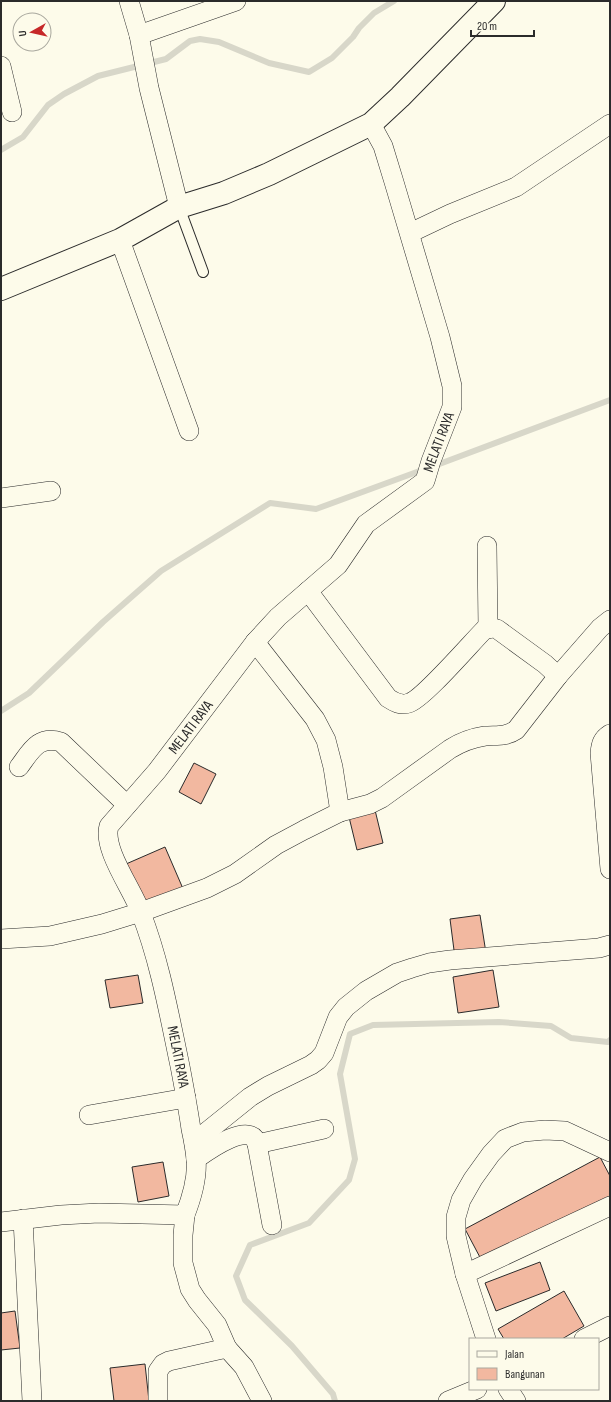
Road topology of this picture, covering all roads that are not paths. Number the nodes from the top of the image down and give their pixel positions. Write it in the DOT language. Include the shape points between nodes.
graph roads {
  1 [pos="129,1"];
  2 [pos="236,1"];
  3 [pos="494,1"];
  4 [pos="139,35"];
  5 [pos="1,66"];
  6 [pos="12,112"];
  7 [pos="371,124"];
  8 [pos="610,124"];
  9 [pos="179,207"];
  10 [pos="410,233"];
  11 [pos="120,240"];
  12 [pos="203,272"];
  13 [pos="1,289"];
  14 [pos="189,431"];
  15 [pos="51,491"];
  16 [pos="1,498"];
  17 [pos="487,546"];
  18 [pos="308,591"];
  19 [pos="610,620"];
  20 [pos="488,628"];
  21 [pos="255,642"];
  22 [pos="558,676"];
  23 [pos="610,734"];
  24 [pos="19,767"];
  25 [pos="127,805"];
  26 [pos="339,806"];
  27 [pos="610,869"];
  28 [pos="141,912"];
  29 [pos="1,939"];
  30 [pos="610,945"];
  31 [pos="186,1098"];
  32 [pos="89,1114"];
  33 [pos="324,1129"];
  34 [pos="257,1144"];
  35 [pos="195,1151"];
  36 [pos="610,1152"];
  37 [pos="610,1206"];
  38 [pos="185,1215"];
  39 [pos="23,1219"];
  40 [pos="1,1222"];
  41 [pos="272,1225"];
  42 [pos="465,1274"];
  43 [pos="610,1326"];
  44 [pos="486,1338"];
  45 [pos="586,1338"];
  46 [pos="227,1348"];
  47 [pos="475,1390"];
  48 [pos="509,1390"];
  49 [pos="32,1401"];
  50 [pos="158,1401"];
  51 [pos="262,1401"];
  52 [pos="448,1401"];
  53 [pos="516,1401"];
  1 -- 4 [label="street"];
  2 -- 4 [label="street"];
  3 -- 7 [label="street"];
  4 -- 9 [label="street" via="149,88"];
  5 -- 6 [label="street"];
  7 -- 9 [label="street" via="269,174 224,193"];
  7 -- 10 [label="street, MELATI RAYA" via="383,146"];
  8 -- 10 [label="street" via="516,187"];
  9 -- 11 [label="street"];
  9 -- 12 [label="lane"];
  10 -- 18 [label="street, MELATI RAYA" via="452,386 452,407 425,480 366,524 338,565"];
  11 -- 13 [label="street"];
  11 -- 14 [label="street"];
  15 -- 16 [label="street"];
  17 -- 20 [label="street"];
  18 -- 20 [label="street" via="388,698 395,703 409,703 422,694"];
  18 -- 21 [label="street, MELATI RAYA" via="278,617"];
  19 -- 22 [label="street"];
  20 -- 22 [label="street" via="497,629"];
  21 -- 25 [label="street, MELATI RAYA" via="157,771"];
  21 -- 26 [label="street" via="315,719 326,740"];
  22 -- 26 [label="street" via="511,734 486,736 460,743 382,798 370,804"];
  23 -- 27 [label="street" via="602,742 600,753"];
  24 -- 25 [label="street" via="33,747 47,740 61,742"];
  25 -- 28 [label="street, MELATI RAYA" via="109,826 107,833 113,856"];
  26 -- 28 [label="street" via="235,874 207,888"];
  28 -- 29 [label="street" via="50,936"];
  28 -- 31 [label="street, MELATI RAYA" via="163,986"];
  30 -- 35 [label="street" via="450,960 429,963 397,973 366,991 346,1007 338,1017 324,1053 318,1060 250,1096"];
  31 -- 32 [label="street"];
  31 -- 35 [label="street, MELATI RAYA"];
  33 -- 34 [label="street"];
  34 -- 35 [label="street" via="250,1135 230,1138 215,1146"];
  34 -- 41 [label="street"];
  35 -- 38 [label="street, MELATI RAYA" via="194,1186"];
  36 -- 42 [label="street" via="565,1131 523,1132 506,1139 491,1154 461,1200 456,1217 456,1236"];
  37 -- 42 [label="street"];
  38 -- 39 [label="street" via="99,1213"];
  38 -- 46 [label="street, MELATI RAYA" via="182,1250 186,1277 197,1300 218,1325"];
  39 -- 40 [label="street"];
  39 -- 49 [label="street"];
  42 -- 44 [label="street"];
  43 -- 45 [label="street"];
  46 -- 50 [label="street" via="163,1364 158,1371"];
  46 -- 51 [label="street" via="244,1367"];
  47 -- 52 [label="street"];
  48 -- 53 [label="street"];
}
